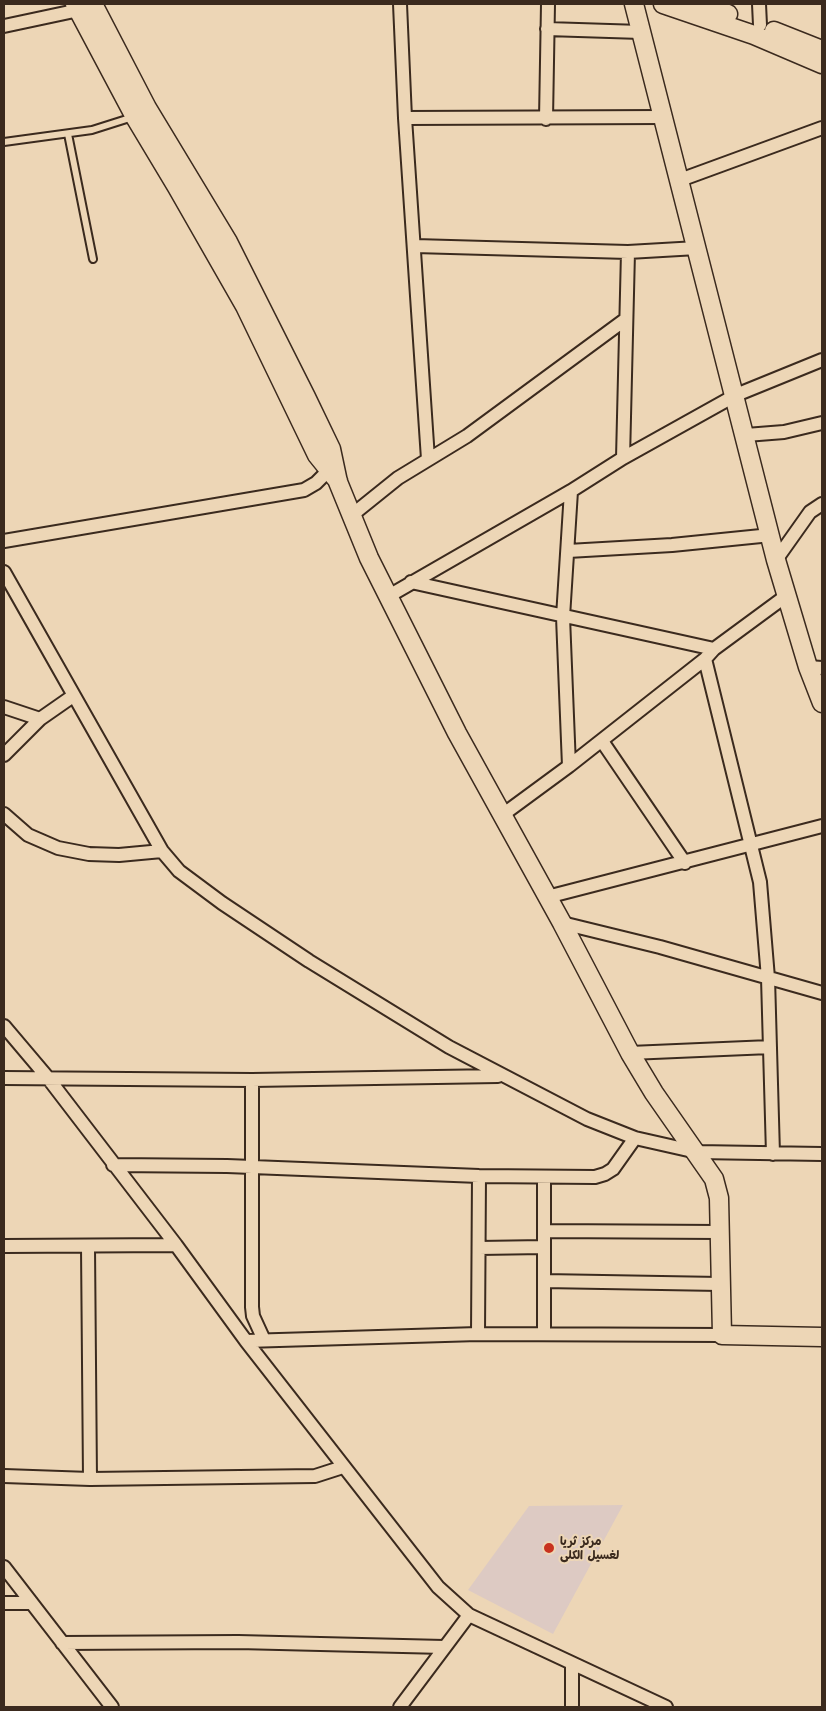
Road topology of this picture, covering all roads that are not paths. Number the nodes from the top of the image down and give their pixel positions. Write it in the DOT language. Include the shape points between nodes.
graph roads {
  1 [pos="400,4"];
  2 [pos="548,4"];
  3 [pos="664,4"];
  4 [pos="699,4"];
  5 [pos="759,4"];
  6 [pos="634,5"];
  7 [pos="82,6"];
  8 [pos="760,25"];
  9 [pos="4,26"];
  10 [pos="547,29"];
  11 [pos="641,32"];
  12 [pos="822,50"];
  13 [pos="822,64"];
  14 [pos="134,117"];
  15 [pos="663,117"];
  16 [pos="405,118"];
  17 [pos="546,119"];
  18 [pos="822,128"];
  19 [pos="68,134"];
  20 [pos="4,142"];
  21 [pos="680,180"];
  22 [pos="415,246"];
  23 [pos="697,248"];
  24 [pos="628,252"];
  25 [pos="93,259"];
  26 [pos="626,319"];
  27 [pos="822,360"];
  28 [pos="736,395"];
  29 [pos="822,423"];
  30 [pos="746,435"];
  31 [pos="623,458"];
  32 [pos="428,459"];
  33 [pos="334,472"];
  34 [pos="571,492"];
  35 [pos="822,504"];
  36 [pos="352,515"];
  37 [pos="771,535"];
  38 [pos="4,541"];
  39 [pos="568,552"];
  40 [pos="776,560"];
  41 [pos="5,577"];
  42 [pos="411,582"];
  43 [pos="786,596"];
  44 [pos="387,597"];
  45 [pos="563,617"];
  46 [pos="714,649"];
  47 [pos="705,659"];
  48 [pos="815,668"];
  49 [pos="73,696"];
  50 [pos="822,703"];
  51 [pos="4,707"];
  52 [pos="40,719"];
  53 [pos="602,741"];
  54 [pos="4,755"];
  55 [pos="569,766"];
  56 [pos="4,814"];
  57 [pos="501,816"];
  58 [pos="822,826"];
  59 [pos="751,845"];
  60 [pos="162,852"];
  61 [pos="684,863"];
  62 [pos="547,897"];
  63 [pos="562,923"];
  64 [pos="768,978"];
  65 [pos="822,993"];
  66 [pos="4,1026"];
  67 [pos="770,1047"];
  68 [pos="630,1053"];
  69 [pos="501,1076"];
  70 [pos="4,1078"];
  71 [pos="48,1078"];
  72 [pos="252,1080"];
  73 [pos="634,1138"];
  74 [pos="697,1152"];
  75 [pos="774,1154"];
  76 [pos="822,1154"];
  77 [pos="113,1165"];
  78 [pos="252,1168"];
  79 [pos="479,1176"];
  80 [pos="544,1177"];
  81 [pos="544,1231"];
  82 [pos="720,1232"];
  83 [pos="176,1245"];
  84 [pos="4,1246"];
  85 [pos="88,1246"];
  86 [pos="544,1247"];
  87 [pos="479,1248"];
  88 [pos="544,1281"];
  89 [pos="720,1284"];
  90 [pos="478,1334"];
  91 [pos="544,1334"];
  92 [pos="722,1335"];
  93 [pos="822,1337"];
  94 [pos="264,1340"];
  95 [pos="246,1341"];
  96 [pos="343,1467"];
  97 [pos="4,1476"];
  98 [pos="90,1479"];
  99 [pos="4,1566"];
  100 [pos="4,1603"];
  101 [pos="32,1603"];
  102 [pos="469,1616"];
  103 [pos="62,1643"];
  104 [pos="444,1647"];
  105 [pos="572,1665"];
  106 [pos="112,1707"];
  107 [pos="400,1707"];
  108 [pos="572,1707"];
  109 [pos="666,1707"];
  1 -- 16 [label="street"];
  2 -- 10 [label="street"];
  3 -- 13 [label="street" via="754,35"];
  4 -- 8 [label="street"];
  5 -- 8 [label="street"];
  6 -- 11 [label="street"];
  7 -- 9 [label="street"];
  7 -- 14 [label="street"];
  7 -- 33 [label="street" via="228,242 306,397"];
  8 -- 12 [label="street"];
  10 -- 11 [label="street"];
  10 -- 17 [label="street"];
  11 -- 15 [label="street"];
  14 -- 19 [label="lane"];
  14 -- 33 [label="street" via="236,290 317,455"];
  15 -- 17 [label="street"];
  15 -- 21 [label="street"];
  16 -- 17 [label="street"];
  16 -- 22 [label="street"];
  18 -- 21 [label="street"];
  19 -- 20 [label="lane"];
  19 -- 25 [label="lane"];
  21 -- 23 [label="street"];
  22 -- 24 [label="street"];
  22 -- 32 [label="street"];
  23 -- 24 [label="street"];
  23 -- 28 [label="street"];
  24 -- 26 [label="street"];
  26 -- 31 [label="street"];
  26 -- 32 [label="street" via="467,436"];
  27 -- 28 [label="street"];
  28 -- 30 [label="street"];
  28 -- 31 [label="street"];
  29 -- 30 [label="street" via="784,432"];
  30 -- 37 [label="street"];
  31 -- 34 [label="street"];
  32 -- 36 [label="street"];
  33 -- 36 [label="street"];
  33 -- 38 [label="street" via="304,490"];
  34 -- 39 [label="street"];
  34 -- 42 [label="street"];
  35 -- 40 [label="street" via="810,512"];
  36 -- 44 [label="street"];
  37 -- 39 [label="street"];
  37 -- 40 [label="street"];
  39 -- 45 [label="street"];
  40 -- 43 [label="street"];
  41 -- 49 [label="street"];
  42 -- 44 [label="street"];
  42 -- 45 [label="street"];
  43 -- 46 [label="street"];
  43 -- 48 [label="street"];
  44 -- 57 [label="street"];
  45 -- 46 [label="street"];
  45 -- 55 [label="street"];
  46 -- 47 [label="street"];
  47 -- 53 [label="street"];
  47 -- 59 [label="street"];
  48 -- 50 [label="street"];
  49 -- 52 [label="street"];
  49 -- 60 [label="street"];
  51 -- 52 [label="street"];
  52 -- 54 [label="street"];
  53 -- 55 [label="street"];
  53 -- 61 [label="street"];
  55 -- 57 [label="street"];
  56 -- 60 [label="street" via="28,835 58,848 89,854"];
  57 -- 62 [label="street"];
  58 -- 59 [label="street"];
  59 -- 61 [label="street"];
  59 -- 64 [label="street" via="760,882"];
  60 -- 69 [label="street" via="186,876 309,961"];
  61 -- 62 [label="street"];
  62 -- 63 [label="street"];
  63 -- 64 [label="street"];
  63 -- 68 [label="street"];
  64 -- 65 [label="street"];
  64 -- 67 [label="street"];
  66 -- 71 [label="street"];
  67 -- 68 [label="street"];
  67 -- 75 [label="street"];
  68 -- 74 [label="street" via="673,1122"];
  69 -- 72 [label="street"];
  69 -- 73 [label="street" via="587,1120"];
  70 -- 71 [label="street"];
  71 -- 72 [label="street"];
  71 -- 77 [label="street"];
  72 -- 78 [label="street"];
  73 -- 74 [label="street"];
  73 -- 80 [label="street" via="613,1169 605,1174 595,1177"];
  74 -- 75 [label="street"];
  74 -- 82 [label="street" via="717,1186"];
  75 -- 76 [label="street"];
  77 -- 78 [label="street"];
  77 -- 83 [label="street"];
  78 -- 79 [label="street"];
  78 -- 94 [label="street" via="252,1307"];
  79 -- 80 [label="street"];
  79 -- 87 [label="street"];
  80 -- 81 [label="street"];
  81 -- 82 [label="street"];
  81 -- 86 [label="street"];
  82 -- 89 [label="street"];
  83 -- 85 [label="street"];
  83 -- 95 [label="street"];
  84 -- 85 [label="street"];
  85 -- 98 [label="street"];
  86 -- 87 [label="street"];
  86 -- 88 [label="street"];
  87 -- 90 [label="street"];
  88 -- 89 [label="street"];
  88 -- 91 [label="street"];
  89 -- 92 [label="street"];
  90 -- 91 [label="street"];
  90 -- 94 [label="street"];
  91 -- 92 [label="street"];
  92 -- 93 [label="street"];
  94 -- 95 [label="street"];
  95 -- 96 [label="street"];
  96 -- 98 [label="street" via="315,1476"];
  96 -- 102 [label="street" via="438,1587"];
  97 -- 98 [label="street"];
  99 -- 101 [label="street"];
  100 -- 101 [label="street"];
  101 -- 103 [label="street"];
  102 -- 104 [label="street"];
  102 -- 105 [label="street"];
  103 -- 104 [label="street" via="238,1642"];
  103 -- 106 [label="street"];
  104 -- 107 [label="street"];
  105 -- 108 [label="street"];
  105 -- 109 [label="street"];
}
